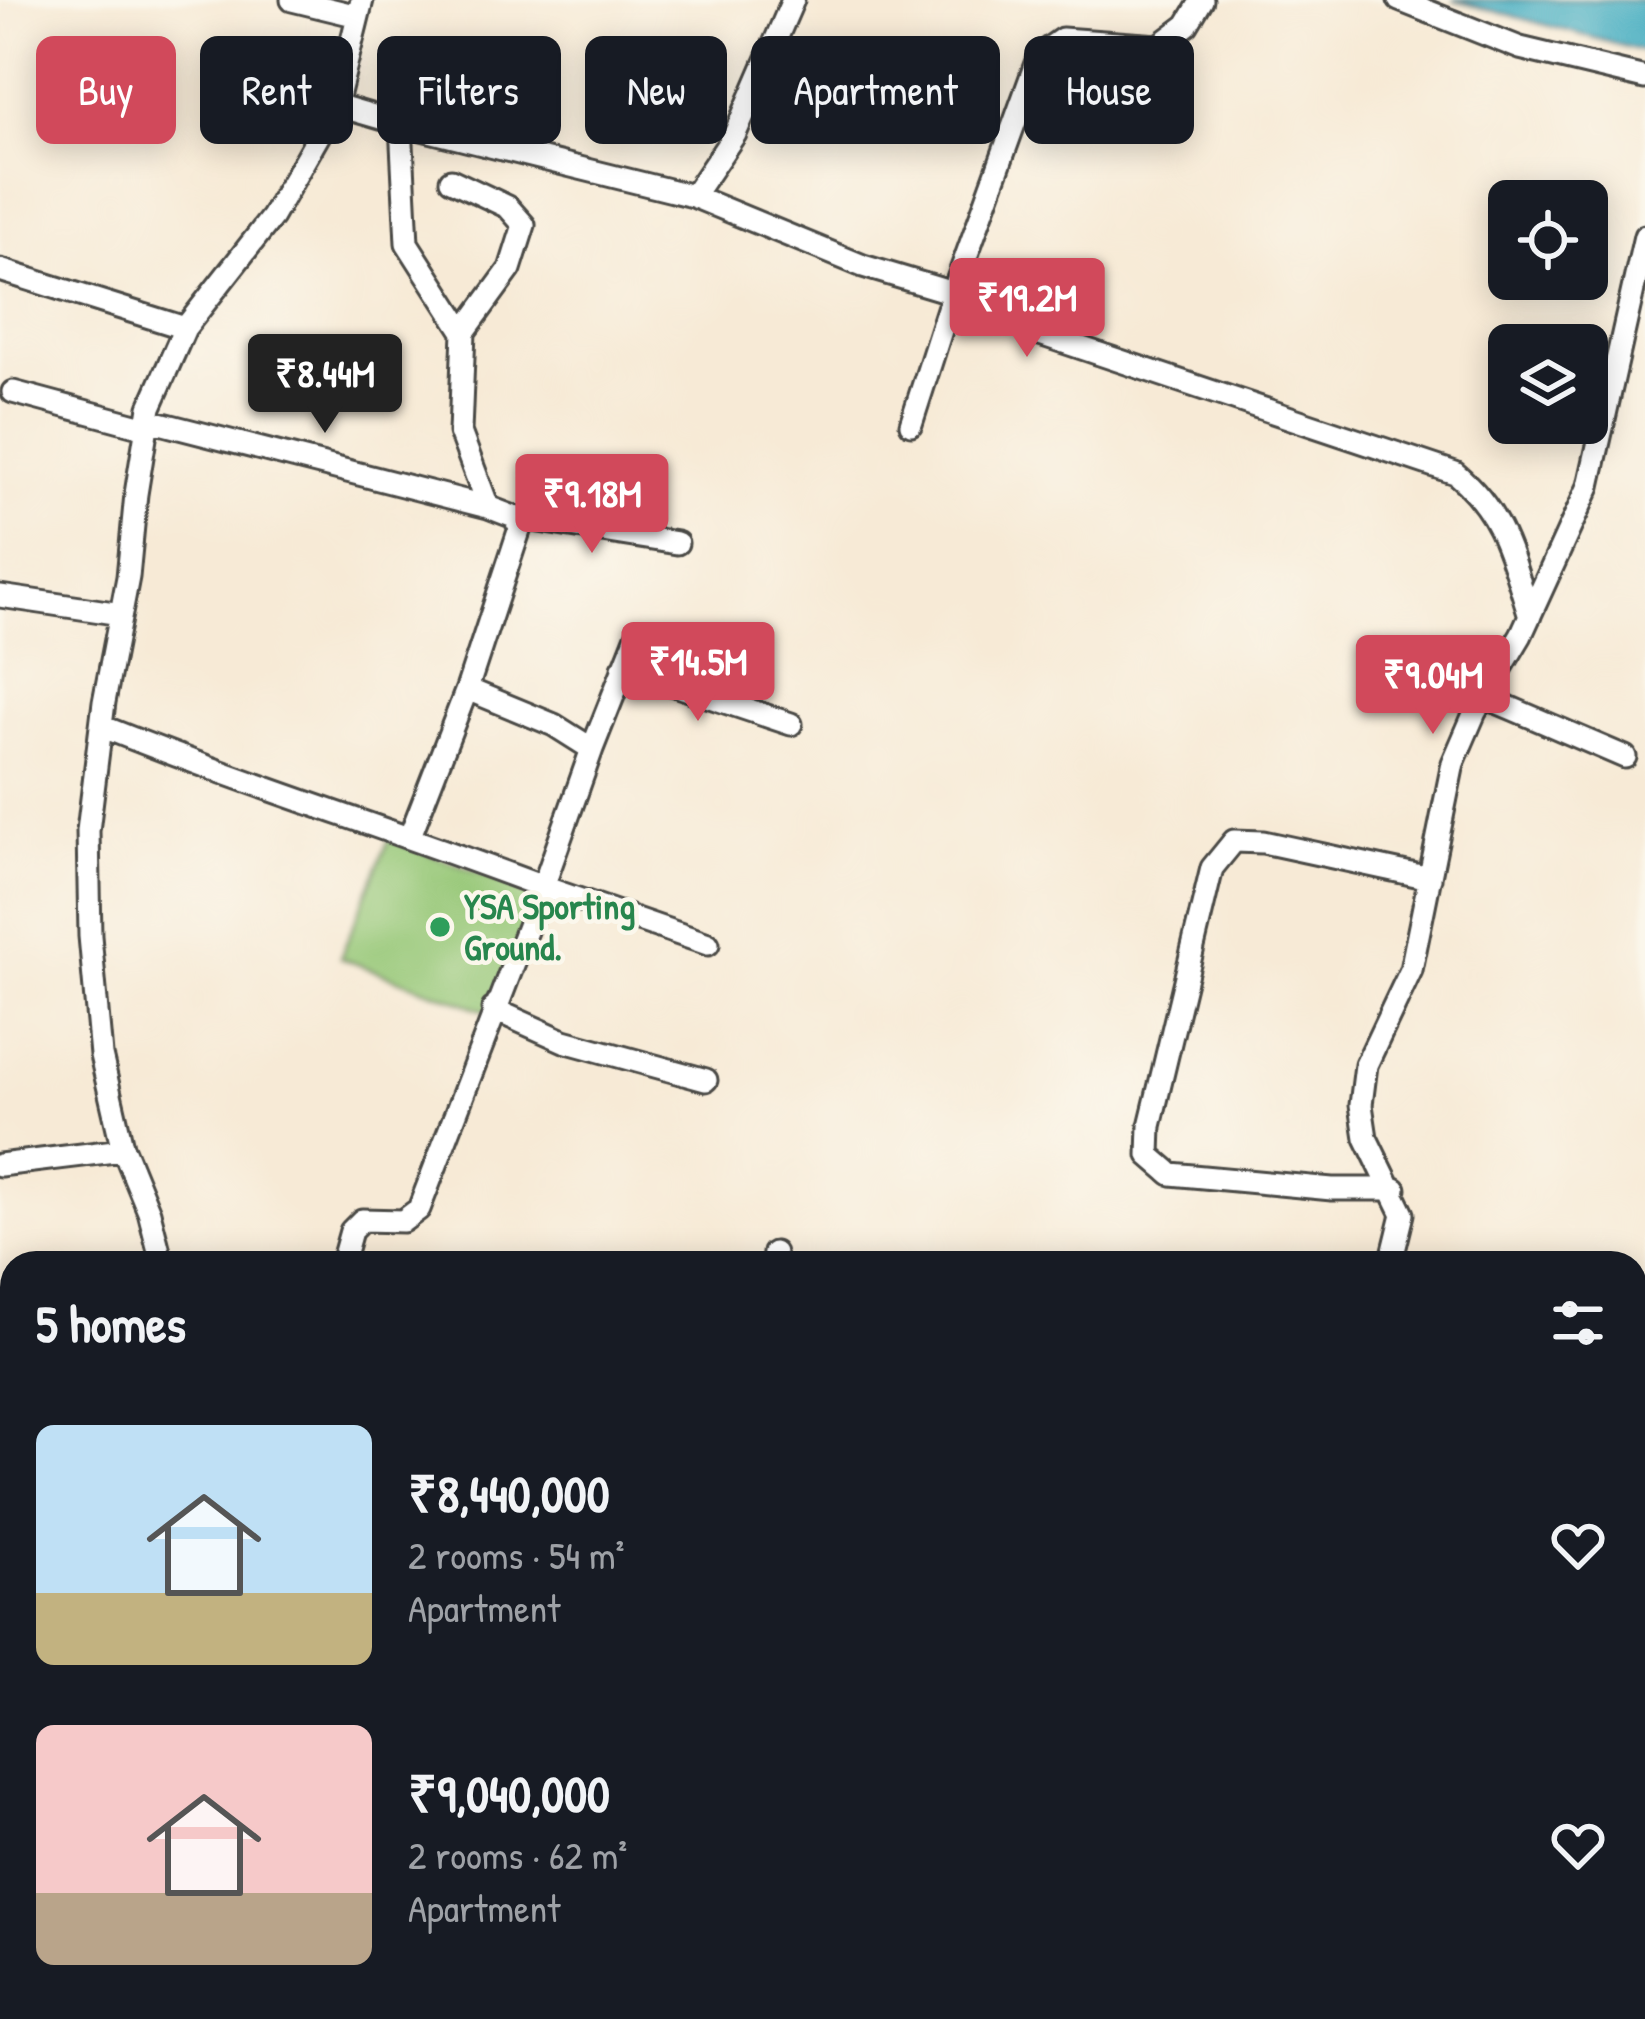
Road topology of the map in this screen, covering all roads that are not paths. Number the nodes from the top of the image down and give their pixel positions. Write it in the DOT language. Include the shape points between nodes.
graph roads {
  1 [pos="292,0"];
  2 [pos="793,0"];
  3 [pos="1202,0"];
  4 [pos="1399,0"];
  5 [pos="360,8"];
  6 [pos="1645,78"];
  7 [pos="314,144"];
  8 [pos="402,144"];
  9 [pos="482,144"];
  10 [pos="452,180"];
  11 [pos="693,196"];
  12 [pos="1645,236"];
  13 [pos="0,270"];
  14 [pos="950,302"];
  15 [pos="185,328"];
  16 [pos="464,332"];
  17 [pos="13,392"];
  18 [pos="147,424"];
  19 [pos="911,424"];
  20 [pos="488,507"];
  21 [pos="514,518"];
  22 [pos="677,543"];
  23 [pos="0,596"];
  24 [pos="121,614"];
  25 [pos="1530,616"];
  26 [pos="638,633"];
  27 [pos="622,668"];
  28 [pos="467,689"];
  29 [pos="1485,697"];
  30 [pos="791,724"];
  31 [pos="101,726"];
  32 [pos="592,749"];
  33 [pos="1625,757"];
  34 [pos="410,836"];
  35 [pos="1430,878"];
  36 [pos="543,887"];
  37 [pos="707,944"];
  38 [pos="493,1009"];
  39 [pos="706,1080"];
  40 [pos="123,1150"];
  41 [pos="0,1165"];
  42 [pos="1395,1189"];
  43 [pos="159,1251"];
  44 [pos="345,1251"];
  45 [pos="1394,1251"];
  1 -- 5 [label="street"];
  2 -- 11 [label="street" via="736,134"];
  3 -- 14 [label="street" via="1187,25 1159,46 1062,39 1039,55"];
  4 -- 6 [label="street" via="1520,48"];
  7 -- 15 [label="street" via="272,217"];
  8 -- 16 [label="street" via="407,243"];
  9 -- 11 [label="street"];
  10 -- 16 [label="street" via="508,207 524,226 510,269"];
  11 -- 14 [label="street"];
  12 -- 25 [label="street" via="1589,486"];
  13 -- 15 [label="street"];
  14 -- 19 [label="street"];
  14 -- 25 [label="street" via="1455,473 1486,499"];
  15 -- 18 [label="street"];
  16 -- 20 [label="street" via="460,432"];
  17 -- 18 [label="street"];
  18 -- 20 [label="street"];
  18 -- 24 [label="street"];
  20 -- 21 [label="street"];
  21 -- 22 [label="street"];
  21 -- 28 [label="street" via="520,536"];
  23 -- 24 [label="street"];
  24 -- 31 [label="street"];
  25 -- 29 [label="street"];
  26 -- 27 [label="street"];
  27 -- 30 [label="street"];
  27 -- 32 [label="street"];
  28 -- 32 [label="street"];
  28 -- 34 [label="street"];
  29 -- 33 [label="street"];
  29 -- 35 [label="street" via="1453,763"];
  31 -- 34 [label="street" via="252,787"];
  31 -- 40 [label="street" via="88,831 90,936 101,1055"];
  32 -- 36 [label="street"];
  34 -- 36 [label="street"];
  35 -- 42 [label="street" via="1411,970 1366,1065 1360,1105 1366,1138"];
  35 -- 42 [label="street" via="1234,841 1211,868 1150,1126 1149,1155 1171,1174"];
  36 -- 37 [label="street"];
  36 -- 38 [label="street"];
  38 -- 39 [label="street" via="564,1041"];
  38 -- 44 [label="street" via="419,1209 403,1220 362,1220"];
  40 -- 41 [label="street"];
  40 -- 43 [label="street"];
  42 -- 45 [label="street" via="1402,1214"];
}
